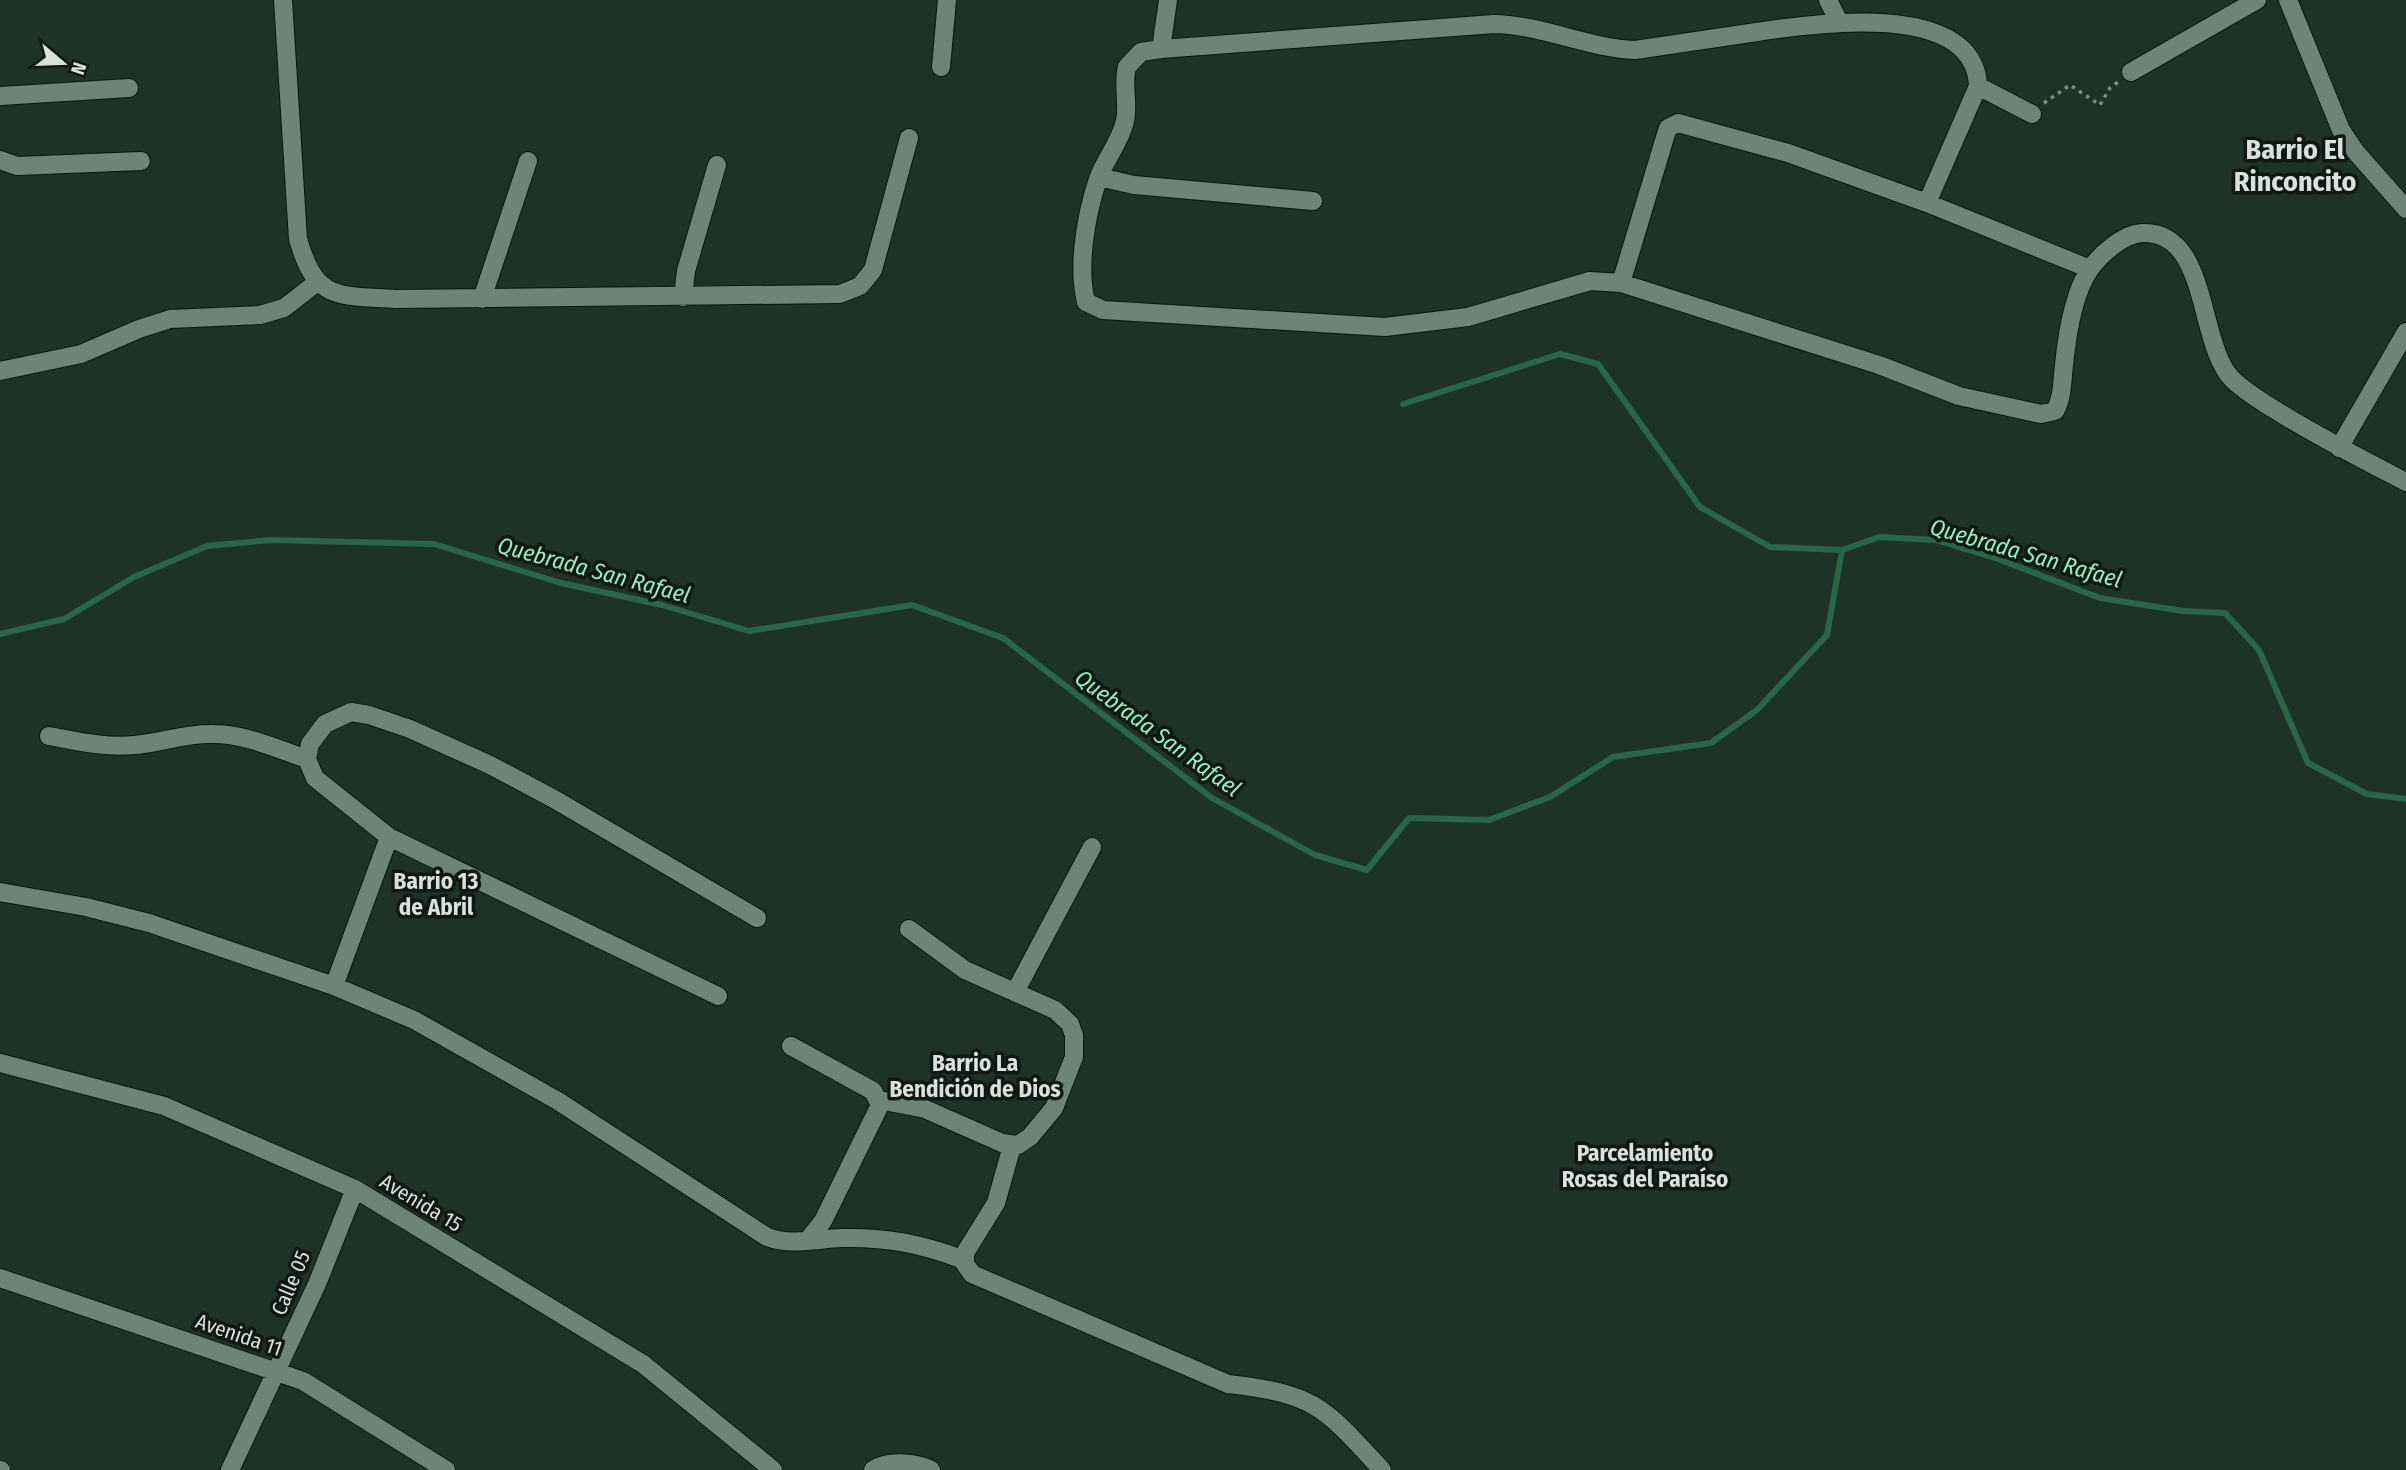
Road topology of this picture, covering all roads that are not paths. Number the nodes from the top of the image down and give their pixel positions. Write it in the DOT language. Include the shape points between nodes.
graph roads {
  1 [pos="283,0"];
  2 [pos="947,0"];
  3 [pos="1168,0"];
  4 [pos="1828,0"];
  5 [pos="2257,0"];
  6 [pos="2288,0"];
  7 [pos="1838,20"];
  8 [pos="1161,49"];
  9 [pos="941,67"];
  10 [pos="2131,72"];
  11 [pos="1978,86"];
  12 [pos="129,88"];
  13 [pos="0,96"];
  14 [pos="2032,114"];
  15 [pos="909,138"];
  16 [pos="0,160"];
  17 [pos="141,161"];
  18 [pos="528,161"];
  19 [pos="717,165"];
  20 [pos="1098,177"];
  21 [pos="1313,201"];
  22 [pos="1927,203"];
  23 [pos="2406,208"];
  24 [pos="2090,269"];
  25 [pos="316,283"];
  26 [pos="1621,284"];
  27 [pos="683,297"];
  28 [pos="482,299"];
  29 [pos="2406,332"];
  30 [pos="0,372"];
  31 [pos="2339,449"];
  32 [pos="2406,482"];
  33 [pos="48,736"];
  34 [pos="307,759"];
  35 [pos="389,837"];
  36 [pos="1092,847"];
  37 [pos="0,892"];
  38 [pos="757,918"];
  39 [pos="909,929"];
  40 [pos="334,986"];
  41 [pos="1014,992"];
  42 [pos="718,996"];
  43 [pos="791,1046"];
  44 [pos="0,1063"];
  45 [pos="879,1100"];
  46 [pos="1012,1146"];
  47 [pos="355,1189"];
  48 [pos="807,1241"];
  49 [pos="964,1260"];
  50 [pos="0,1278"];
  51 [pos="277,1372"];
  52 [pos="928,1469"];
  53 [pos="230,1470"];
  54 [pos="446,1470"];
  55 [pos="773,1470"];
  56 [pos="873,1470"];
  57 [pos="1382,1470"];
  1 -- 25 [label="street" via="298,239"];
  2 -- 9 [label="street"];
  3 -- 8 [label="street"];
  4 -- 7 [label="street"];
  5 -- 10 [label="street"];
  6 -- 23 [label="street" via="2342,130"];
  7 -- 8 [label="street" via="1635,50 1605,47 1535,27 1494,24"];
  7 -- 11 [label="street" via="1874,17 1940,31 1968,56"];
  8 -- 20 [label="street" via="1141,52 1127,67 1124,123"];
  11 -- 14 [label="street"];
  11 -- 22 [label="street"];
  12 -- 13 [label="street"];
  15 -- 27 [label="street" via="873,270 860,286 840,294"];
  16 -- 17 [label="street" via="17,166"];
  18 -- 28 [label="street"];
  19 -- 27 [label="street" via="686,271"];
  20 -- 21 [label="street" via="1134,185"];
  20 -- 26 [label="street" via="1088,222 1083,282 1086,302 1097,309 1385,327 1468,317 1590,281"];
  22 -- 24 [label="street"];
  22 -- 26 [label="street" via="1788,153 1678,123 1668,128"];
  24 -- 26 [label="street" via="2068,324 2061,398 2055,411 2041,414 1959,396 1880,365"];
  24 -- 31 [label="street" via="2123,239 2136,234 2152,233 2170,242 2184,257 2204,300 2219,363 2252,395"];
  25 -- 28 [label="street" via="360,296"];
  25 -- 30 [label="street" via="284,308 260,315 170,319 81,354"];
  27 -- 28 [label="street"];
  29 -- 31 [label="street"];
  31 -- 32 [label="street"];
  33 -- 34 [label="street" via="120,746 178,736 222,735"];
  34 -- 35 [label="street" via="315,778"];
  34 -- 38 [label="street" via="313,737 334,718 351,712 369,715 490,765"];
  35 -- 40 [label="street"];
  35 -- 42 [label="street"];
  36 -- 41 [label="street"];
  37 -- 40 [label="street" via="149,923"];
  39 -- 41 [label="street" via="950,961"];
  40 -- 48 [label="street" via="414,1020 558,1101 767,1237"];
  41 -- 46 [label="street" via="1063,1016 1070,1024 1075,1047 1072,1067 1054,1108 1030,1138"];
  43 -- 45 [label="street" via="873,1091"];
  44 -- 47 [label="street, Avenida 15" via="164,1106"];
  45 -- 46 [label="street" via="925,1109"];
  45 -- 48 [label="street" via="878,1115 823,1221"];
  46 -- 49 [label="street" via="996,1203 971,1239"];
  47 -- 51 [label="street, Calle 05"];
  47 -- 55 [label="street, Avenida 15" via="643,1364"];
  48 -- 49 [label="street" via="906,1241"];
  49 -- 57 [label="street" via="978,1277 1228,1384 1303,1398 1331,1415"];
  50 -- 51 [label="street, Avenida 11"];
  51 -- 53 [label="street, Calle 05"];
  51 -- 54 [label="street, Avenida 11" via="303,1381"];
  52 -- 56 [label="street" via="902,1463"];
}
